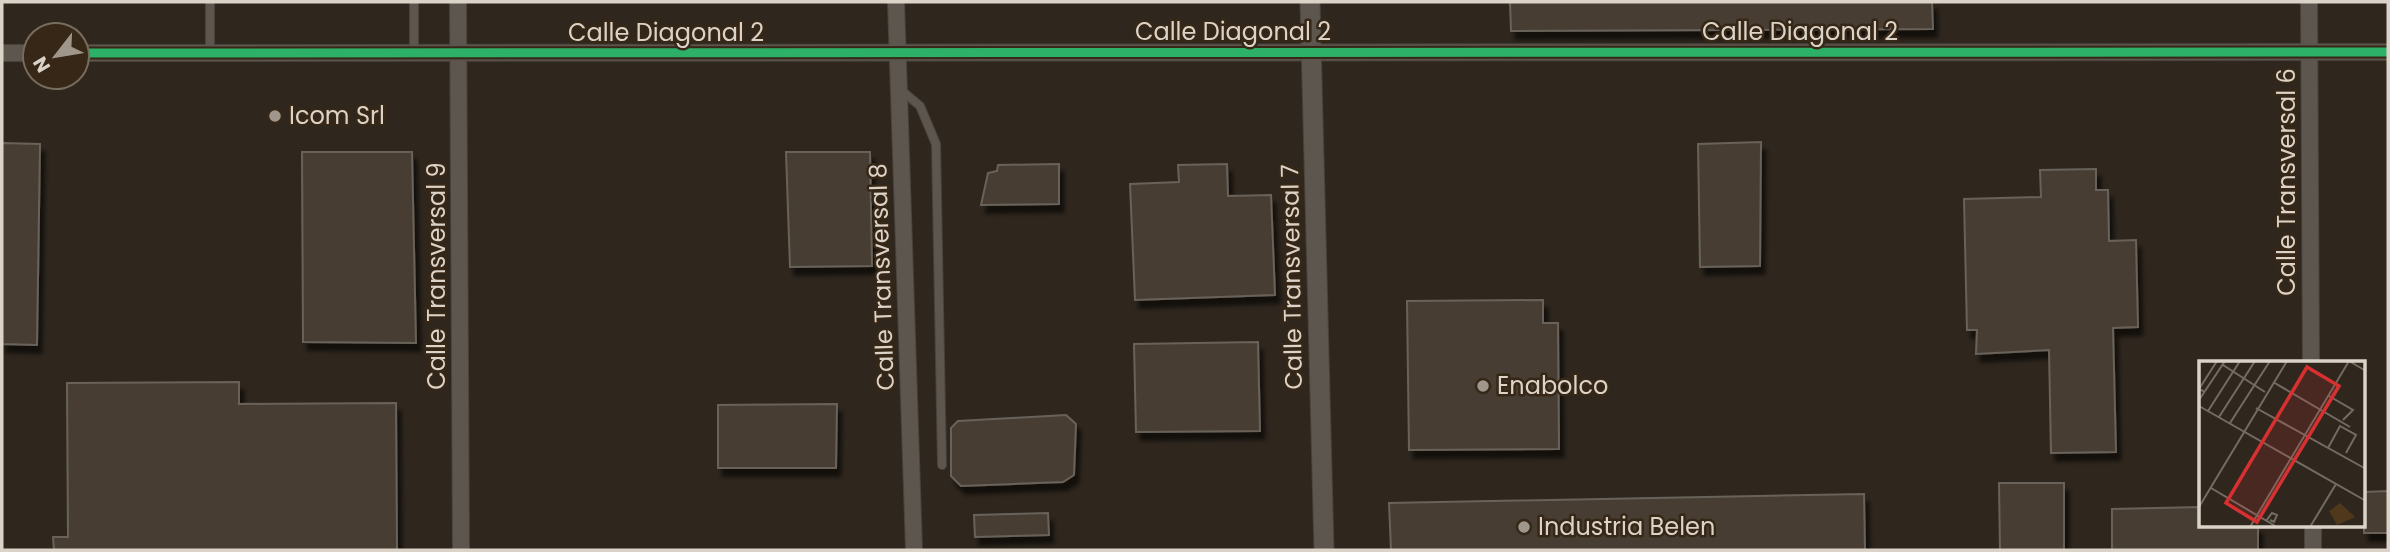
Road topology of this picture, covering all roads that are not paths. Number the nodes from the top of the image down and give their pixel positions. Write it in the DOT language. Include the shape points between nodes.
graph roads {
  1 [pos="210,2"];
  2 [pos="414,2"];
  3 [pos="458,2"];
  4 [pos="896,2"];
  5 [pos="1310,2"];
  6 [pos="2309,2"];
  7 [pos="897,51"];
  8 [pos="1311,51"];
  9 [pos="2310,51"];
  10 [pos="2388,52"];
  11 [pos="2,53"];
  12 [pos="21,53"];
  13 [pos="91,53"];
  14 [pos="210,53"];
  15 [pos="414,53"];
  16 [pos="458,53"];
  17 [pos="899,89"];
  18 [pos="2311,361"];
  19 [pos="942,465"];
  20 [pos="2313,528"];
  21 [pos="461,550"];
  22 [pos="914,550"];
  23 [pos="1324,550"];
  24 [pos="2313,550"];
  1 -- 14 [label="lane"];
  2 -- 15 [label="lane"];
  3 -- 16 [label="street, Calle Transversal 9"];
  4 -- 7 [label="street, Calle Transversal 8"];
  5 -- 8 [label="street, Calle Transversal 7"];
  6 -- 9 [label="street, Calle Transversal 6"];
  7 -- 8 [label="street, Calle Diagonal 2"];
  7 -- 16 [label="street, Calle Diagonal 2"];
  7 -- 17 [label="street, Calle Transversal 8"];
  8 -- 9 [label="street, Calle Diagonal 2"];
  8 -- 23 [label="street, Calle Transversal 7"];
  9 -- 10 [label="street, Calle Diagonal 2"];
  9 -- 18 [label="street, Calle Transversal 6"];
  11 -- 12 [label="street"];
  13 -- 14 [label="street, Calle Diagonal 2"];
  14 -- 15 [label="street, Calle Diagonal 2"];
  15 -- 16 [label="street, Calle Diagonal 2"];
  16 -- 21 [label="street, Calle Transversal 9"];
  17 -- 19 [label="lane" via="920,106 936,144"];
  17 -- 22 [label="street, Calle Transversal 8"];
  20 -- 24 [label="street"];
}
